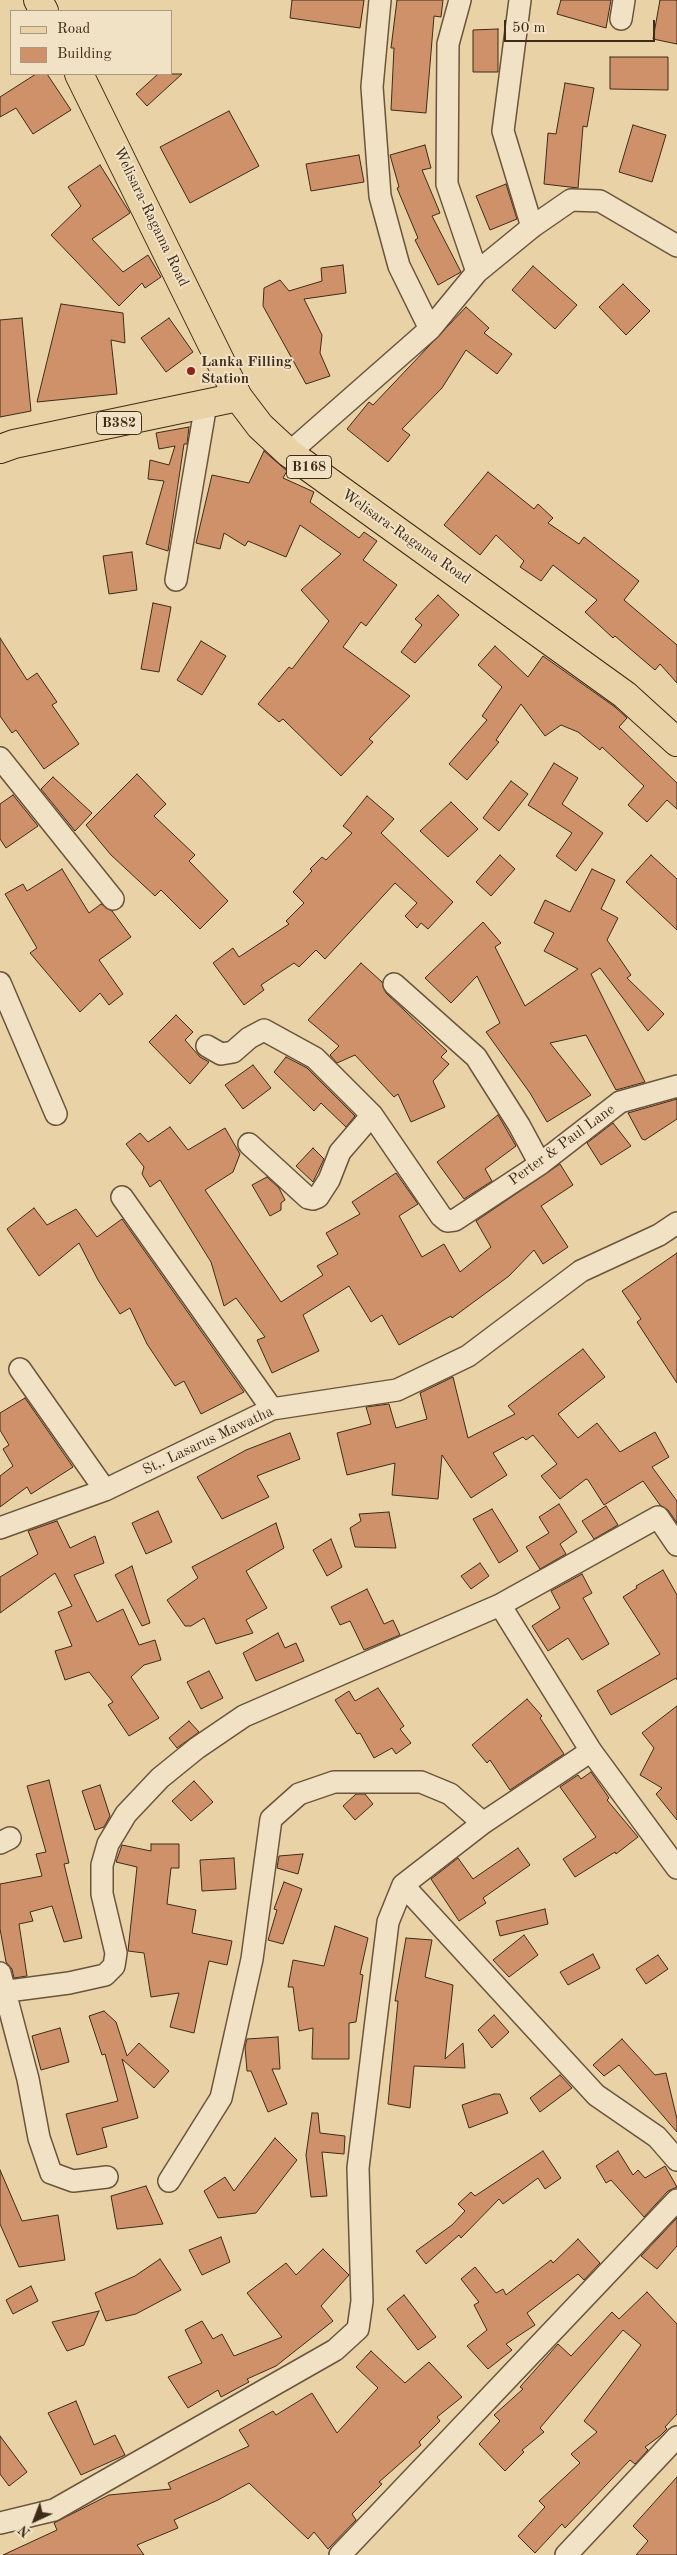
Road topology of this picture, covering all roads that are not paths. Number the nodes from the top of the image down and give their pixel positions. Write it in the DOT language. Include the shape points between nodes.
graph roads {
  1 [pos="380,0"];
  2 [pos="460,0"];
  3 [pos="520,0"];
  4 [pos="79,75"];
  5 [pos="532,227"];
  6 [pos="677,246"];
  7 [pos="477,272"];
  8 [pos="430,329"];
  9 [pos="238,397"];
  10 [pos="206,404"];
  11 [pos="0,449"];
  12 [pos="289,453"];
  13 [pos="176,580"];
  14 [pos="677,742"];
  15 [pos="0,758"];
  16 [pos="113,899"];
  17 [pos="0,983"];
  18 [pos="394,984"];
  19 [pos="208,1046"];
  20 [pos="677,1086"];
  21 [pos="56,1114"];
  22 [pos="372,1115"];
  23 [pos="249,1144"];
  24 [pos="540,1164"];
  25 [pos="122,1197"];
  26 [pos="677,1223"];
  27 [pos="20,1369"];
  28 [pos="272,1409"];
  29 [pos="105,1490"];
  30 [pos="0,1528"];
  31 [pos="677,1545"];
  32 [pos="500,1605"];
  33 [pos="591,1751"];
  34 [pos="483,1822"];
  35 [pos="677,1868"];
  36 [pos="403,1886"];
  37 [pos="2,1985"];
  38 [pos="677,2160"];
  39 [pos="107,2177"];
  40 [pos="169,2181"];
  41 [pos="677,2200"];
  42 [pos="677,2437"];
  43 [pos="0,2524"];
  44 [pos="340,2555"];
  45 [pos="566,2555"];
  1 -- 8 [label="street" via="372,87 380,196 399,266"];
  2 -- 7 [label="street" via="448,44 447,184"];
  3 -- 5 [label="street" via="503,132"];
  4 -- 9 [label="main road, Welisara-Ragama Road / B168"];
  5 -- 6 [label="street" via="571,200 600,201"];
  5 -- 7 [label="street"];
  7 -- 8 [label="street"];
  8 -- 12 [label="street"];
  9 -- 10 [label="main road, B382"];
  9 -- 12 [label="main road, Welisara-Ragama Road / B168" via="260,426"];
  10 -- 11 [label="main road, B382"];
  10 -- 13 [label="street"];
  12 -- 14 [label="main road, Welisara-Ragama Road / B168" via="626,695"];
  15 -- 16 [label="street"];
  17 -- 21 [label="street"];
  18 -- 24 [label="street" via="476,1057"];
  19 -- 22 [label="street" via="222,1054 233,1052 264,1030 273,1033 315,1058"];
  20 -- 24 [label="street, Perter & Paul Lane" via="620,1102"];
  22 -- 23 [label="street" via="340,1152 329,1180 318,1197 313,1199 308,1198"];
  22 -- 24 [label="street, Perter & Paul Lane" via="447,1222 455,1220"];
  25 -- 28 [label="street"];
  26 -- 28 [label="street, St,. Lasarus Mawatha" via="659,1235 581,1271 468,1356 397,1390"];
  27 -- 29 [label="street"];
  28 -- 29 [label="street, St,. Lasarus Mawatha"];
  29 -- 30 [label="street, St,. Lasarus Mawatha"];
  31 -- 32 [label="street" via="658,1517"];
  32 -- 33 [label="street"];
  32 -- 37 [label="street" via="244,1716 197,1748 160,1778 126,1814 108,1844 102,1864 102,1894 116,1953 114,1966 105,1975 69,1984"];
  33 -- 34 [label="street"];
  33 -- 35 [label="street"];
  34 -- 36 [label="street"];
  34 -- 40 [label="street" via="450,1794 421,1782 334,1782 299,1794 271,1819 252,1960 221,2098"];
  36 -- 38 [label="street" via="596,2094 657,2137"];
  36 -- 43 [label="street" via="388,1922 358,2168 362,2301 358,2329 335,2350 54,2510"];
  37 -- 39 [label="street" via="28,2080 39,2138 51,2173 73,2181"];
  41 -- 44 [label="street"];
  42 -- 45 [label="street"];
}
